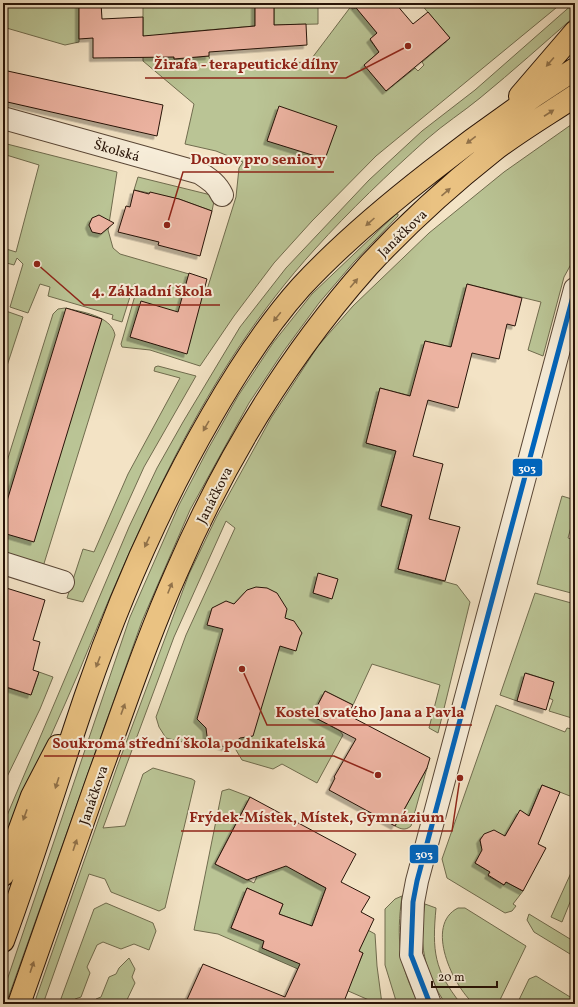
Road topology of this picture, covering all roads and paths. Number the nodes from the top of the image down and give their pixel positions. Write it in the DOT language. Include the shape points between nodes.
graph roads {
  1 [pos="575,32"];
  2 [pos="575,69"];
  3 [pos="573,98"];
  4 [pos="502,117"];
  5 [pos="3,118"];
  6 [pos="222,195"];
  7 [pos="575,289"];
  8 [pos="3,563"];
  9 [pos="63,582"];
  10 [pos="86,693"];
  11 [pos="3,875"];
  12 [pos="3,941"];
  13 [pos="19,1004"];
  14 [pos="430,1004"];
  1 -- 4 [label="main road, one-way"];
  2 -- 4 [label="main road, Janáčkova"];
  13 -- 3 [label="main road, Janáčkova, one-way" via="154,626 202,516 260,410 294,358 329,313 369,265 409,224 493,152"];
  4 -- 10 [label="main road, Janáčkova, one-way" via="389,204 301,287 262,336 219,403 167,499 138,563"];
  5 -- 6 [label="street, Školská" via="200,173 211,180"];
  7 -- 14 [label="street" via="413,902 411,955"];
  8 -- 9 [label="street"];
  10 -- 11 [label="main road, one-way" via="32,796"];
  10 -- 12 [label="main road, Janáčkova, one-way" via="31,865"];
}
